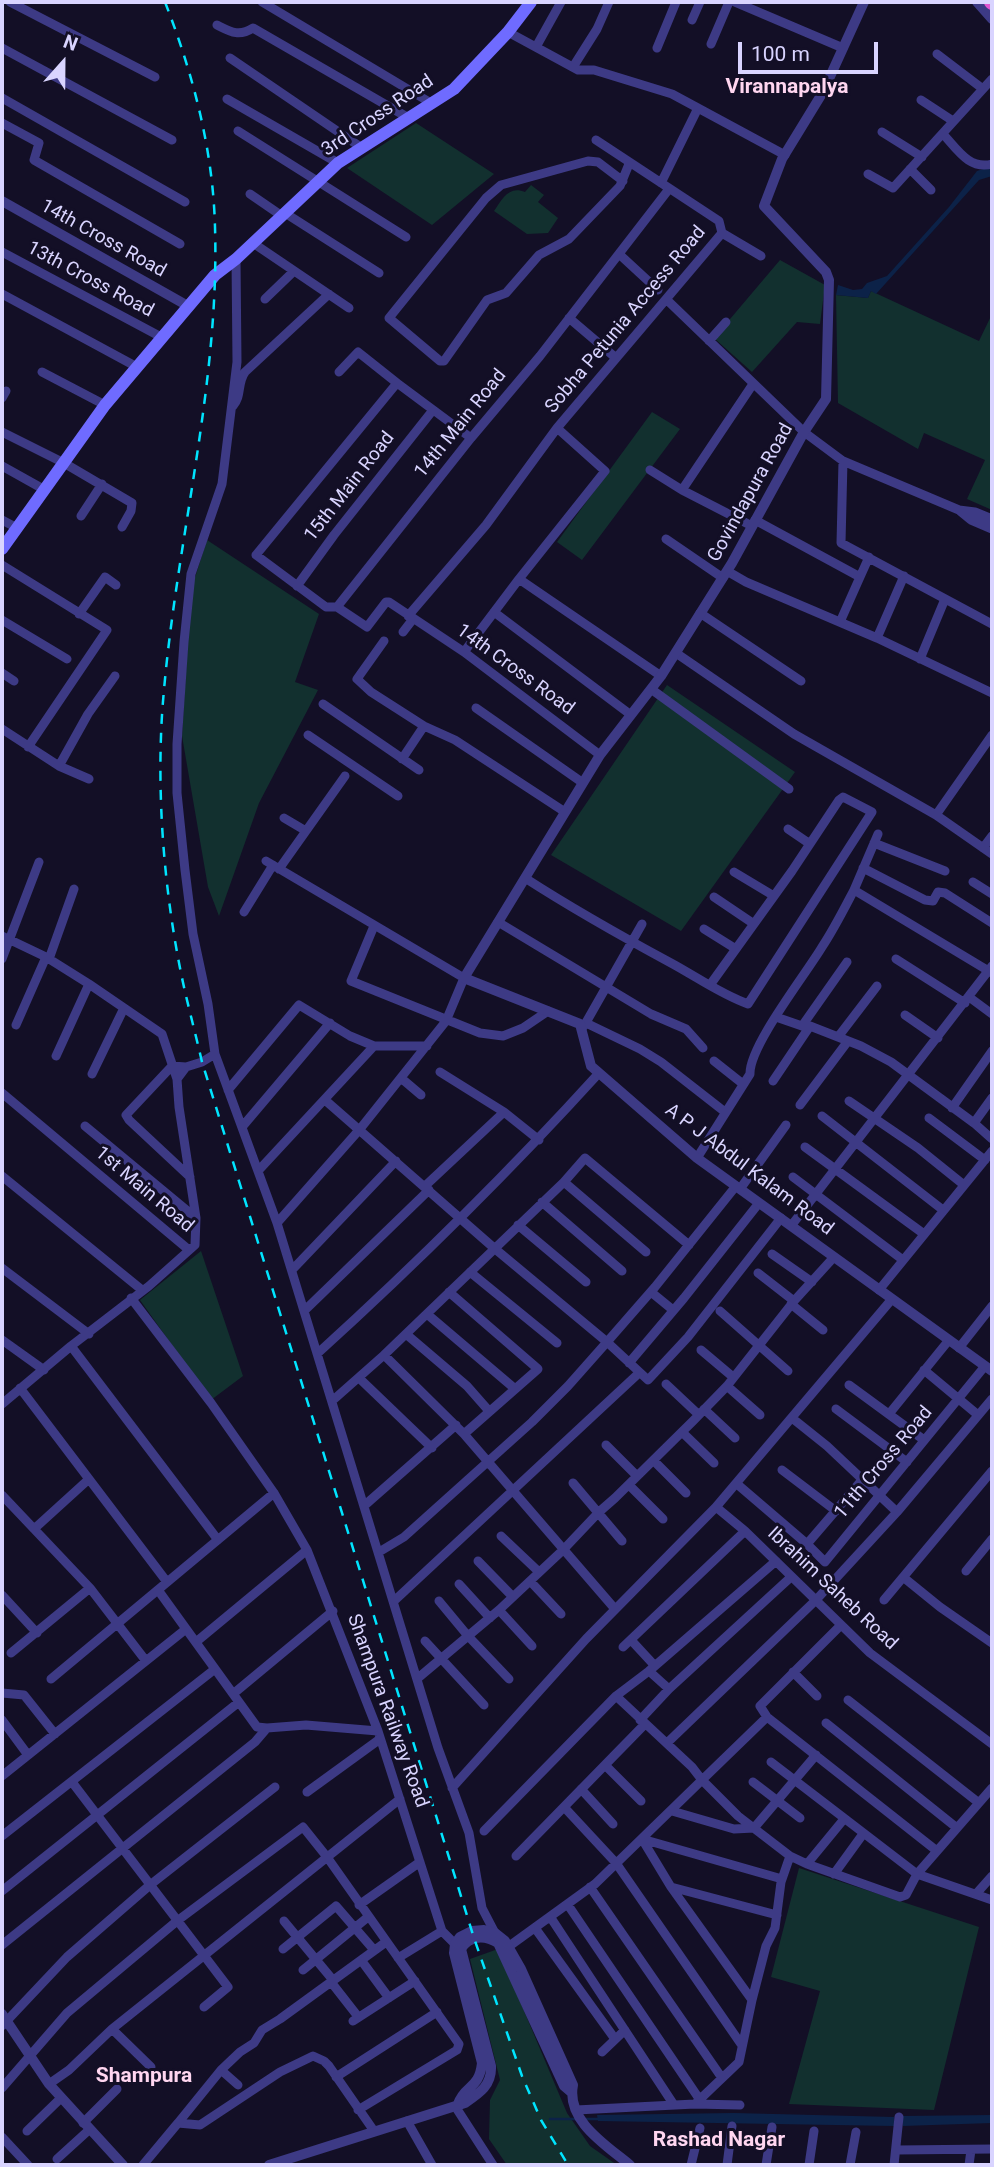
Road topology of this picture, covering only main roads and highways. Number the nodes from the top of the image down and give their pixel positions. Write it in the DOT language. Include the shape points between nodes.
graph roads {
  1 [pos="531,2"];
  2 [pos="2,549"];
  1 -- 2 [label="main road, 3rd Cross Road" via="454,89 338,163 215,275 105,405"];
}
